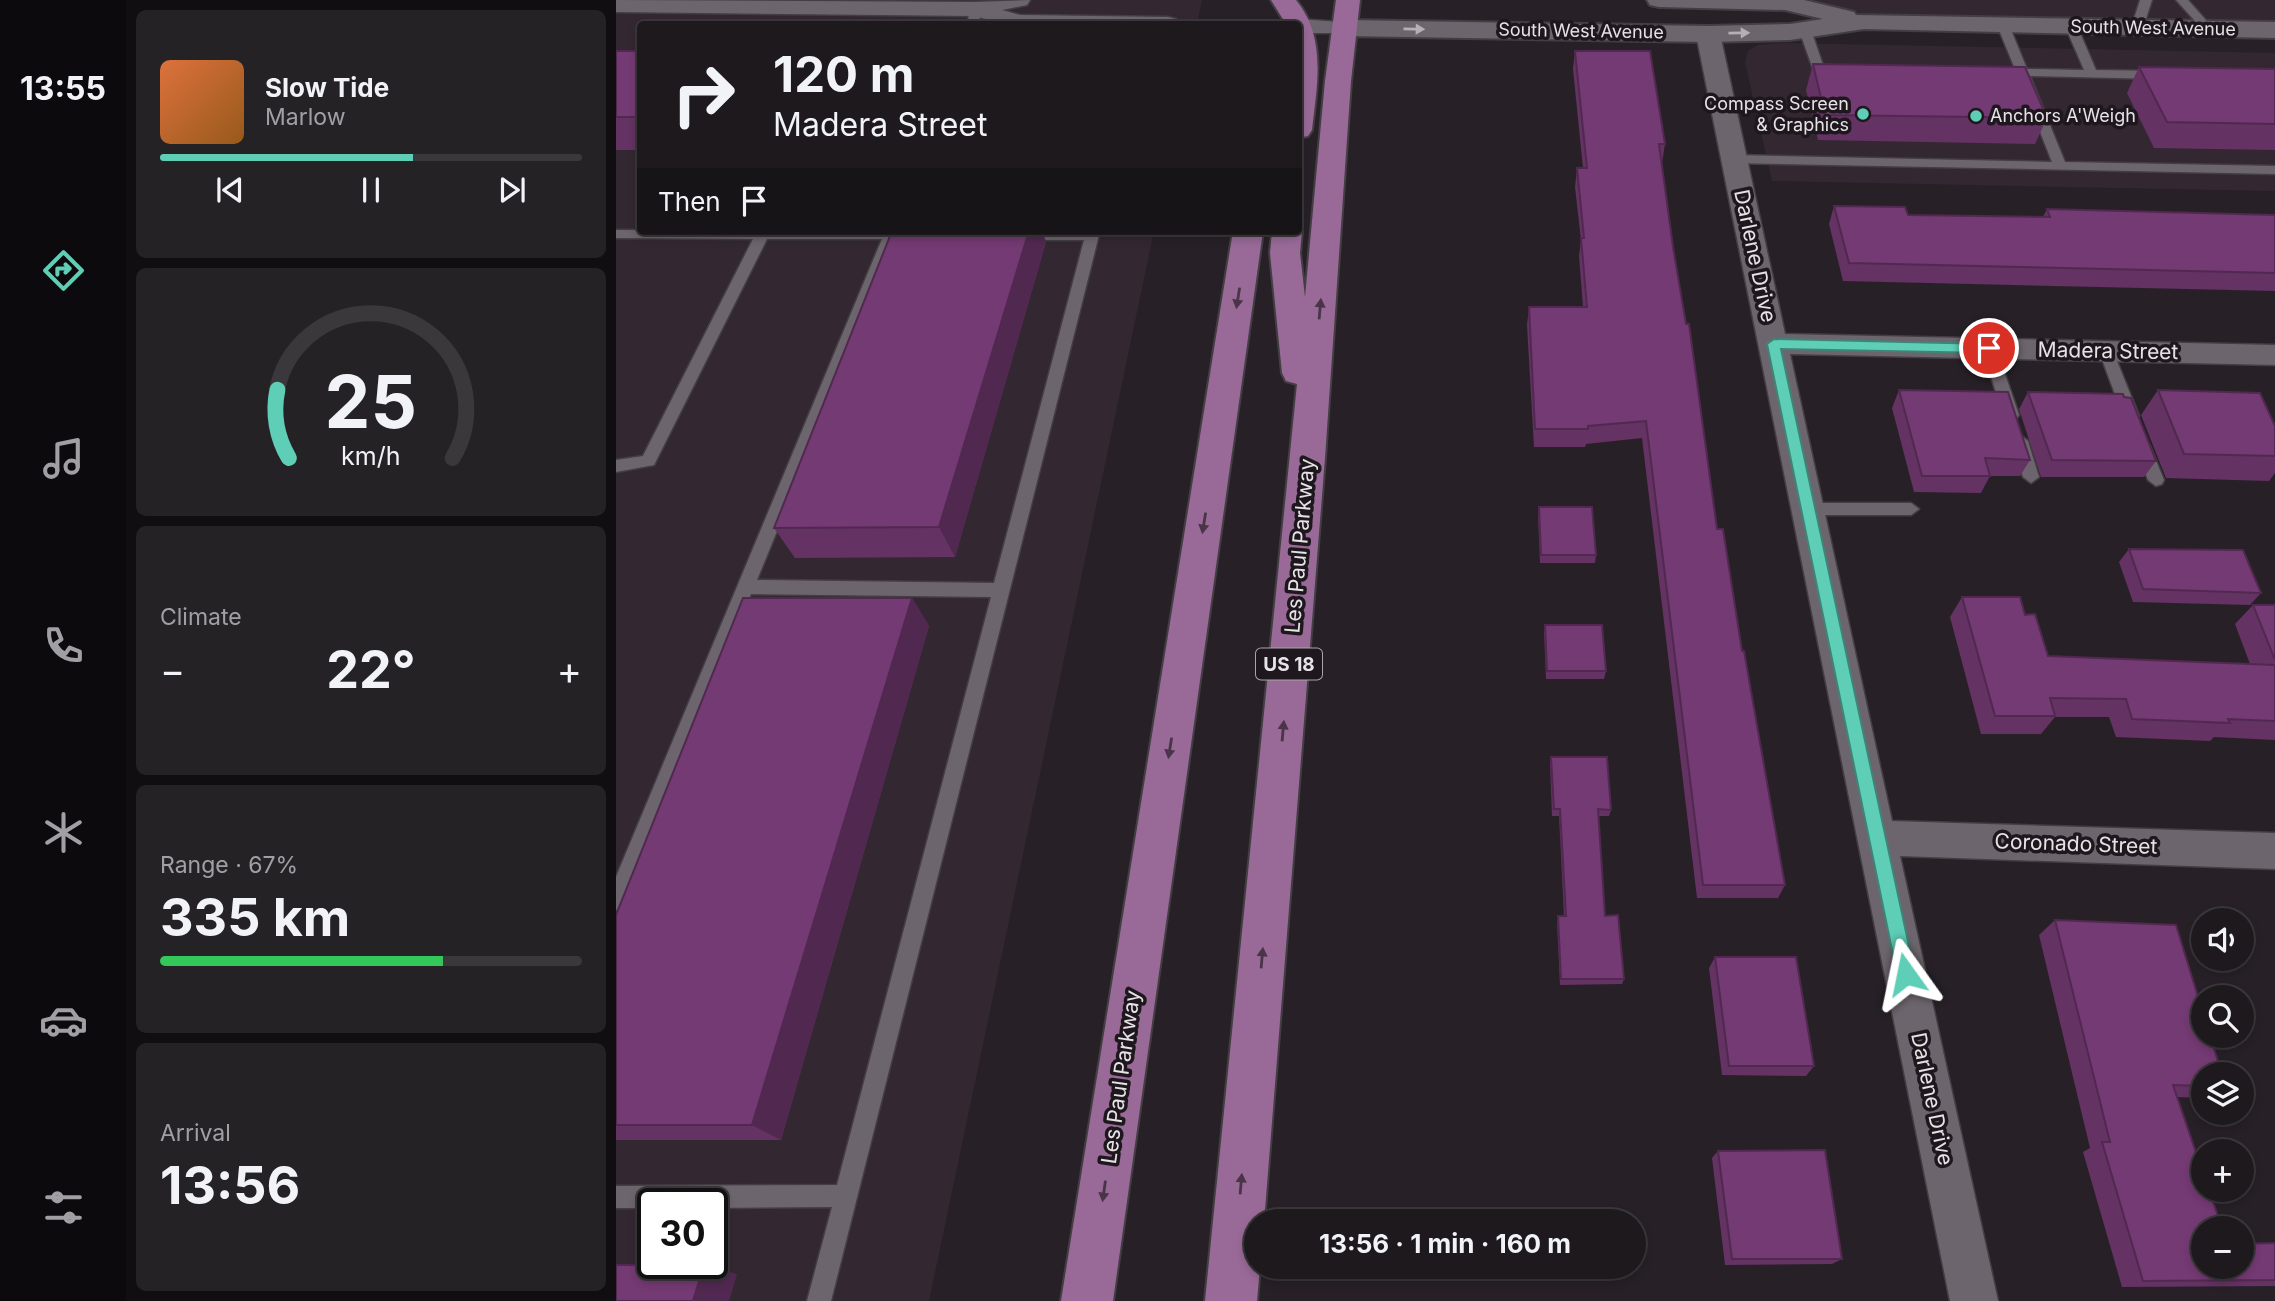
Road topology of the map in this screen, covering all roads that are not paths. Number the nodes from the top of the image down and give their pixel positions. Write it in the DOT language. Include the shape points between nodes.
graph roads {
  1 [pos="1018,0"];
  2 [pos="1282,0"];
  3 [pos="1317,0"];
  4 [pos="1659,0"];
  5 [pos="2146,0"];
  6 [pos="2182,0"];
  7 [pos="804,4"];
  8 [pos="616,5"];
  9 [pos="983,10"];
  10 [pos="1347,14"];
  11 [pos="1016,21"];
  12 [pos="1291,21"];
  13 [pos="1864,21"];
  14 [pos="1302,23"];
  15 [pos="2003,25"];
  16 [pos="2071,26"];
  17 [pos="2137,28"];
  18 [pos="2208,29"];
  19 [pos="1805,30"];
  20 [pos="2275,30"];
  21 [pos="1708,34"];
  22 [pos="1302,55"];
  23 [pos="1846,69"];
  24 [pos="1996,72"];
  25 [pos="2023,73"];
  26 [pos="2092,74"];
  27 [pos="2171,75"];
  28 [pos="1302,99"];
  29 [pos="1734,159"];
  30 [pos="2060,165"];
  31 [pos="2275,170"];
  32 [pos="616,234"];
  33 [pos="637,234"];
  34 [pos="762,235"];
  35 [pos="896,235"];
  36 [pos="1045,235"];
  37 [pos="1092,235"];
  38 [pos="1247,235"];
  39 [pos="1286,235"];
  40 [pos="998,236"];
  41 [pos="1774,344"];
  42 [pos="1989,348"];
  43 [pos="2106,351"];
  44 [pos="2275,355"];
  45 [pos="1308,458"];
  46 [pos="616,466"];
  47 [pos="2031,477"];
  48 [pos="2155,480"];
  49 [pos="1808,509"];
  50 [pos="1911,509"];
  51 [pos="746,587"];
  52 [pos="1000,590"];
  53 [pos="1877,838"];
  54 [pos="2275,851"];
  55 [pos="616,901"];
  56 [pos="846,1196"];
  57 [pos="616,1197"];
  58 [pos="818,1301"];
  59 [pos="1087,1301"];
  60 [pos="1231,1301"];
  61 [pos="1974,1301"];
  1 -- 9 [label="street"];
  2 -- 12 [label="main road"];
  3 -- 10 [label="main road" via="1324,13"];
  4 -- 13 [label="street, South West Avenue" via="1785,3"];
  5 -- 17 [label="lane"];
  6 -- 18 [label="lane"];
  7 -- 8 [label="street"];
  7 -- 9 [label="street"];
  9 -- 11 [label="street"];
  10 -- 14 [label="street, South West Avenue"];
  10 -- 21 [label="street, South West Avenue, one-way"];
  45 -- 10 [label="main road, Les Paul Parkway / US 18, one-way"];
  13 -- 15 [label="street, South West Avenue"];
  13 -- 19 [label="street, South West Avenue"];
  15 -- 16 [label="street, South West Avenue"];
  15 -- 25 [label="lane"];
  16 -- 17 [label="street, South West Avenue"];
  16 -- 26 [label="lane"];
  17 -- 18 [label="street, South West Avenue"];
  18 -- 20 [label="street, South West Avenue"];
  21 -- 19 [label="street, South West Avenue, one-way"];
  19 -- 23 [label="lane" via="1818,69"];
  21 -- 29 [label="street, Darlene Drive"];
  22 -- 28 [label="main road" via="1306,68"];
  24 -- 25 [label="lane"];
  25 -- 26 [label="lane"];
  25 -- 30 [label="lane"];
  26 -- 27 [label="lane"];
  29 -- 30 [label="lane"];
  29 -- 41 [label="street, Darlene Drive"];
  30 -- 31 [label="lane"];
  32 -- 33 [label="lane"];
  34 -- 46 [label="lane" via="648,461"];
  35 -- 51 [label="lane"];
  36 -- 40 [label="lane"];
  37 -- 52 [label="lane"];
  38 -- 59 [label="main road, Les Paul Parkway, one-way"];
  39 -- 45 [label="main road" via="1284,253"];
  41 -- 42 [label="street, Madera Street"];
  41 -- 49 [label="street, Darlene Drive"];
  42 -- 43 [label="street, Madera Street"];
  42 -- 47 [label="lane"];
  43 -- 44 [label="street, Madera Street"];
  43 -- 48 [label="lane"];
  60 -- 45 [label="main road, Les Paul Parkway / US 18, one-way"];
  49 -- 50 [label="lane"];
  49 -- 53 [label="street, Darlene Drive"];
  51 -- 52 [label="lane"];
  51 -- 55 [label="lane"];
  52 -- 56 [label="lane"];
  53 -- 54 [label="street, Coronado Street"];
  53 -- 61 [label="street, Darlene Drive"];
  56 -- 57 [label="lane"];
  56 -- 58 [label="lane"];
}
